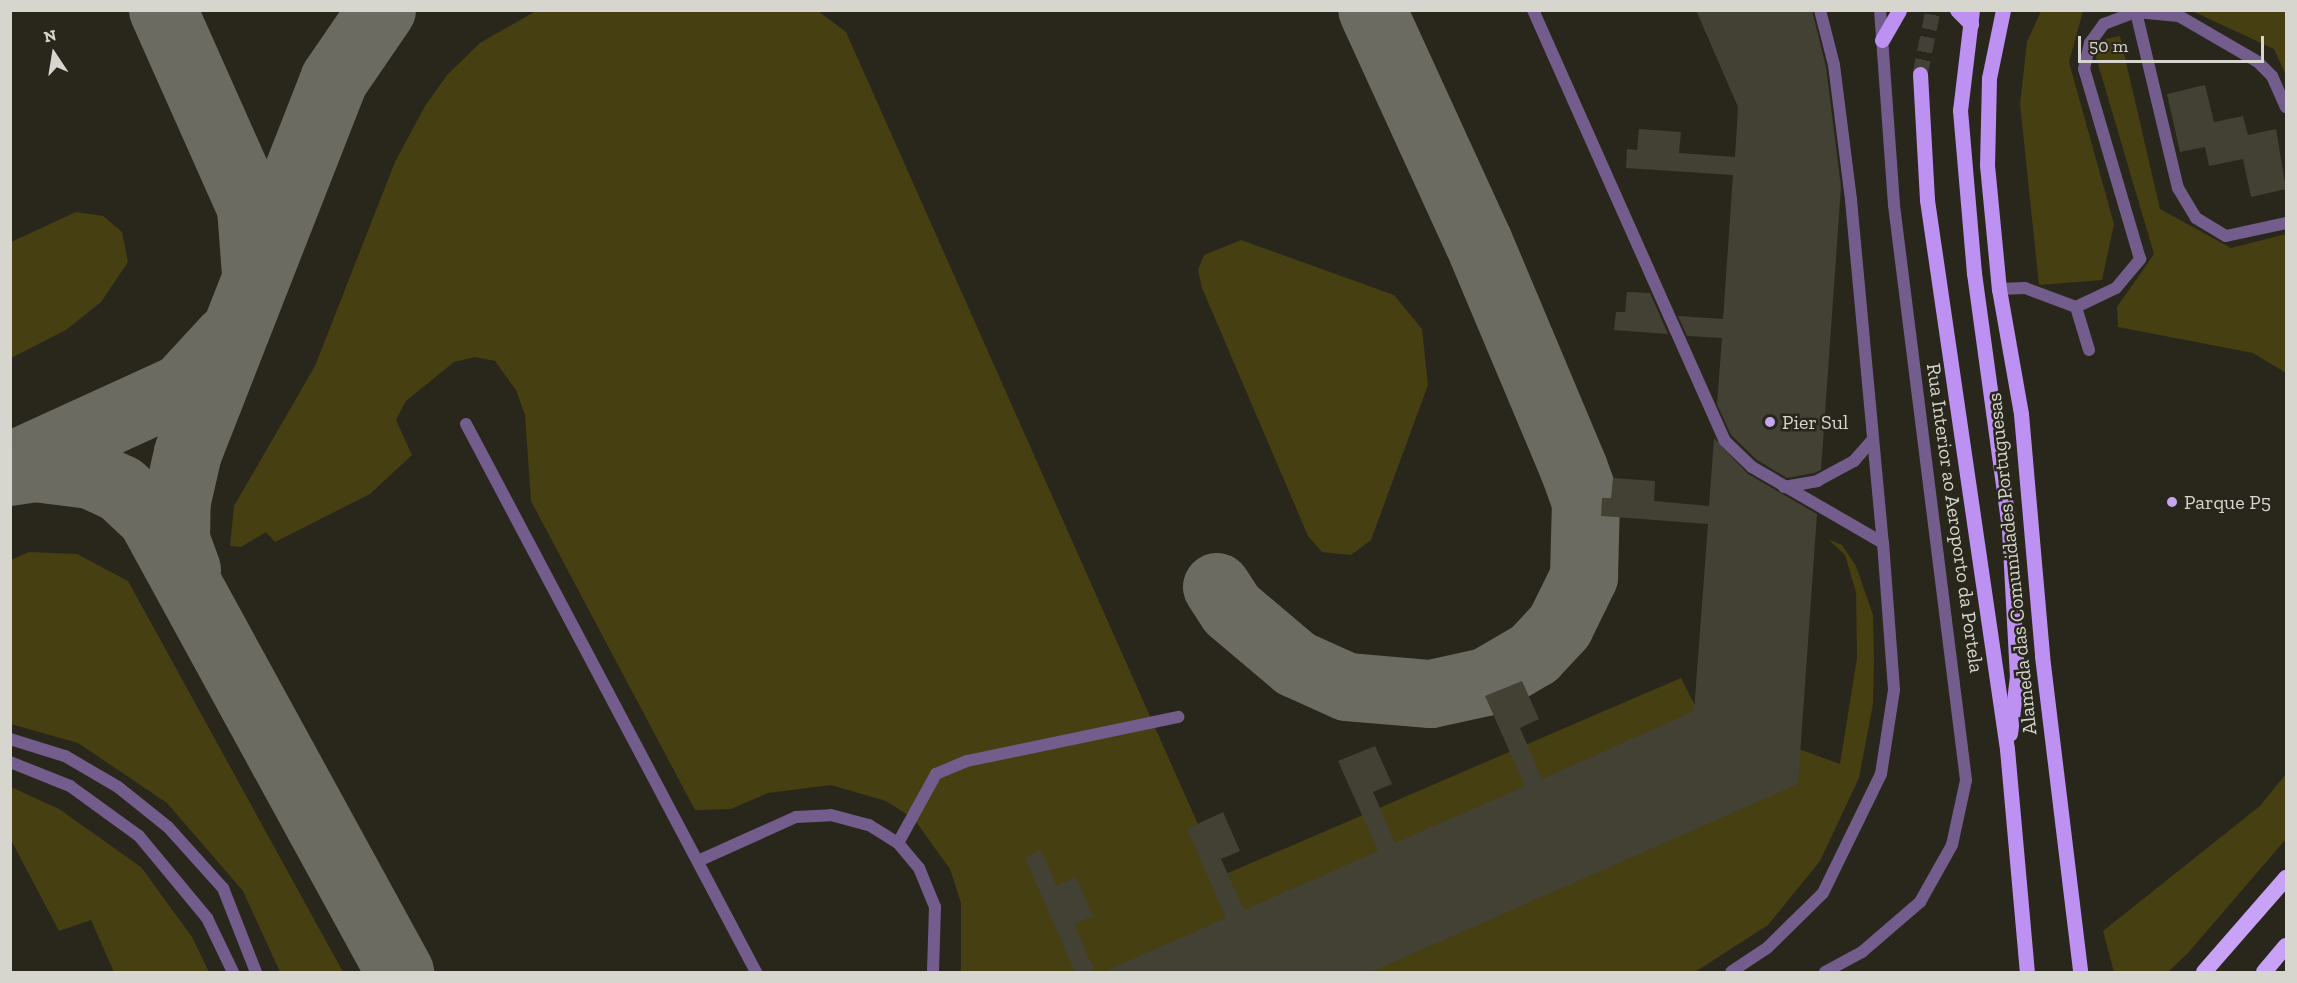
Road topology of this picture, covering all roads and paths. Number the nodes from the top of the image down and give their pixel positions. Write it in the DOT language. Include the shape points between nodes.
graph roads {
  1 [pos="1533,10"];
  2 [pos="1820,10"];
  3 [pos="1880,10"];
  4 [pos="1899,10"];
  5 [pos="1957,10"];
  6 [pos="1998,10"];
  7 [pos="2003,10"];
  8 [pos="2132,12"];
  9 [pos="1972,17"];
  10 [pos="1882,40"];
  11 [pos="1994,44"];
  12 [pos="1920,74"];
  13 [pos="2286,107"];
  14 [pos="2286,223"];
  15 [pos="1999,289"];
  16 [pos="2076,307"];
  17 [pos="2089,350"];
  18 [pos="466,424"];
  19 [pos="1873,439"];
  20 [pos="1784,487"];
  21 [pos="1883,543"];
  22 [pos="1178,717"];
  23 [pos="10,739"];
  24 [pos="2007,749"];
  25 [pos="10,762"];
  26 [pos="898,843"];
  27 [pos="698,861"];
  28 [pos="2286,878"];
  29 [pos="2286,946"];
  30 [pos="233,972"];
  31 [pos="256,972"];
  32 [pos="756,972"];
  33 [pos="933,972"];
  34 [pos="1731,972"];
  35 [pos="1825,972"];
  36 [pos="2027,972"];
  37 [pos="2080,972"];
  38 [pos="2204,972"];
  39 [pos="2265,972"];
  1 -- 20 [label="street" via="1724,440 1752,467"];
  2 -- 19 [label="street" via="1834,64 1851,200"];
  3 -- 10 [label="street, Rua Interior ao Aeroporto da Portela"];
  4 -- 10 [label="main road"];
  5 -- 9 [label="main road"];
  6 -- 11 [label="main road"];
  7 -- 11 [label="main road, Alameda das Comunidades Portuguesas"];
  8 -- 13 [label="street" via="2179,16 2258,63 2272,76"];
  8 -- 14 [label="street" via="2178,188 2196,218 2226,236"];
  8 -- 16 [label="street" via="2104,24 2090,43 2084,69 2140,260 2116,288"];
  9 -- 24 [label="main road" via="1960,110 1974,273 2010,541 2017,676"];
  10 -- 35 [label="street, Rua Interior ao Aeroporto da Portela" via="1894,206 1966,780 1952,845 1920,902 1862,952"];
  11 -- 15 [label="main road, Alameda das Comunidades Portuguesas" via="1986,109 1987,165"];
  12 -- 24 [label="main road, Alameda das Comunidades Portuguesas" via="1927,200"];
  15 -- 16 [label="street" via="2025,288"];
  15 -- 37 [label="main road, Alameda das Comunidades Portuguesas" via="2023,425 2043,668"];
  16 -- 17 [label="street"];
  18 -- 27 [label="street"];
  19 -- 20 [label="street" via="1854,461 1817,481"];
  19 -- 21 [label="street"];
  20 -- 21 [label="street"];
  21 -- 34 [label="street" via="1894,690 1881,774 1823,893 1767,948"];
  22 -- 26 [label="street" via="967,761 936,774"];
  23 -- 31 [label="street" via="65,756 118,787 168,827 223,888"];
  24 -- 36 [label="main road, Alameda das Comunidades Portuguesas"];
  25 -- 30 [label="street" via="70,786 139,836 207,918"];
  26 -- 27 [label="street" via="869,825 831,815 796,817"];
  26 -- 33 [label="street" via="919,868 935,907"];
  27 -- 32 [label="street"];
  28 -- 38 [label="highway"];
  29 -- 39 [label="highway"];
}
